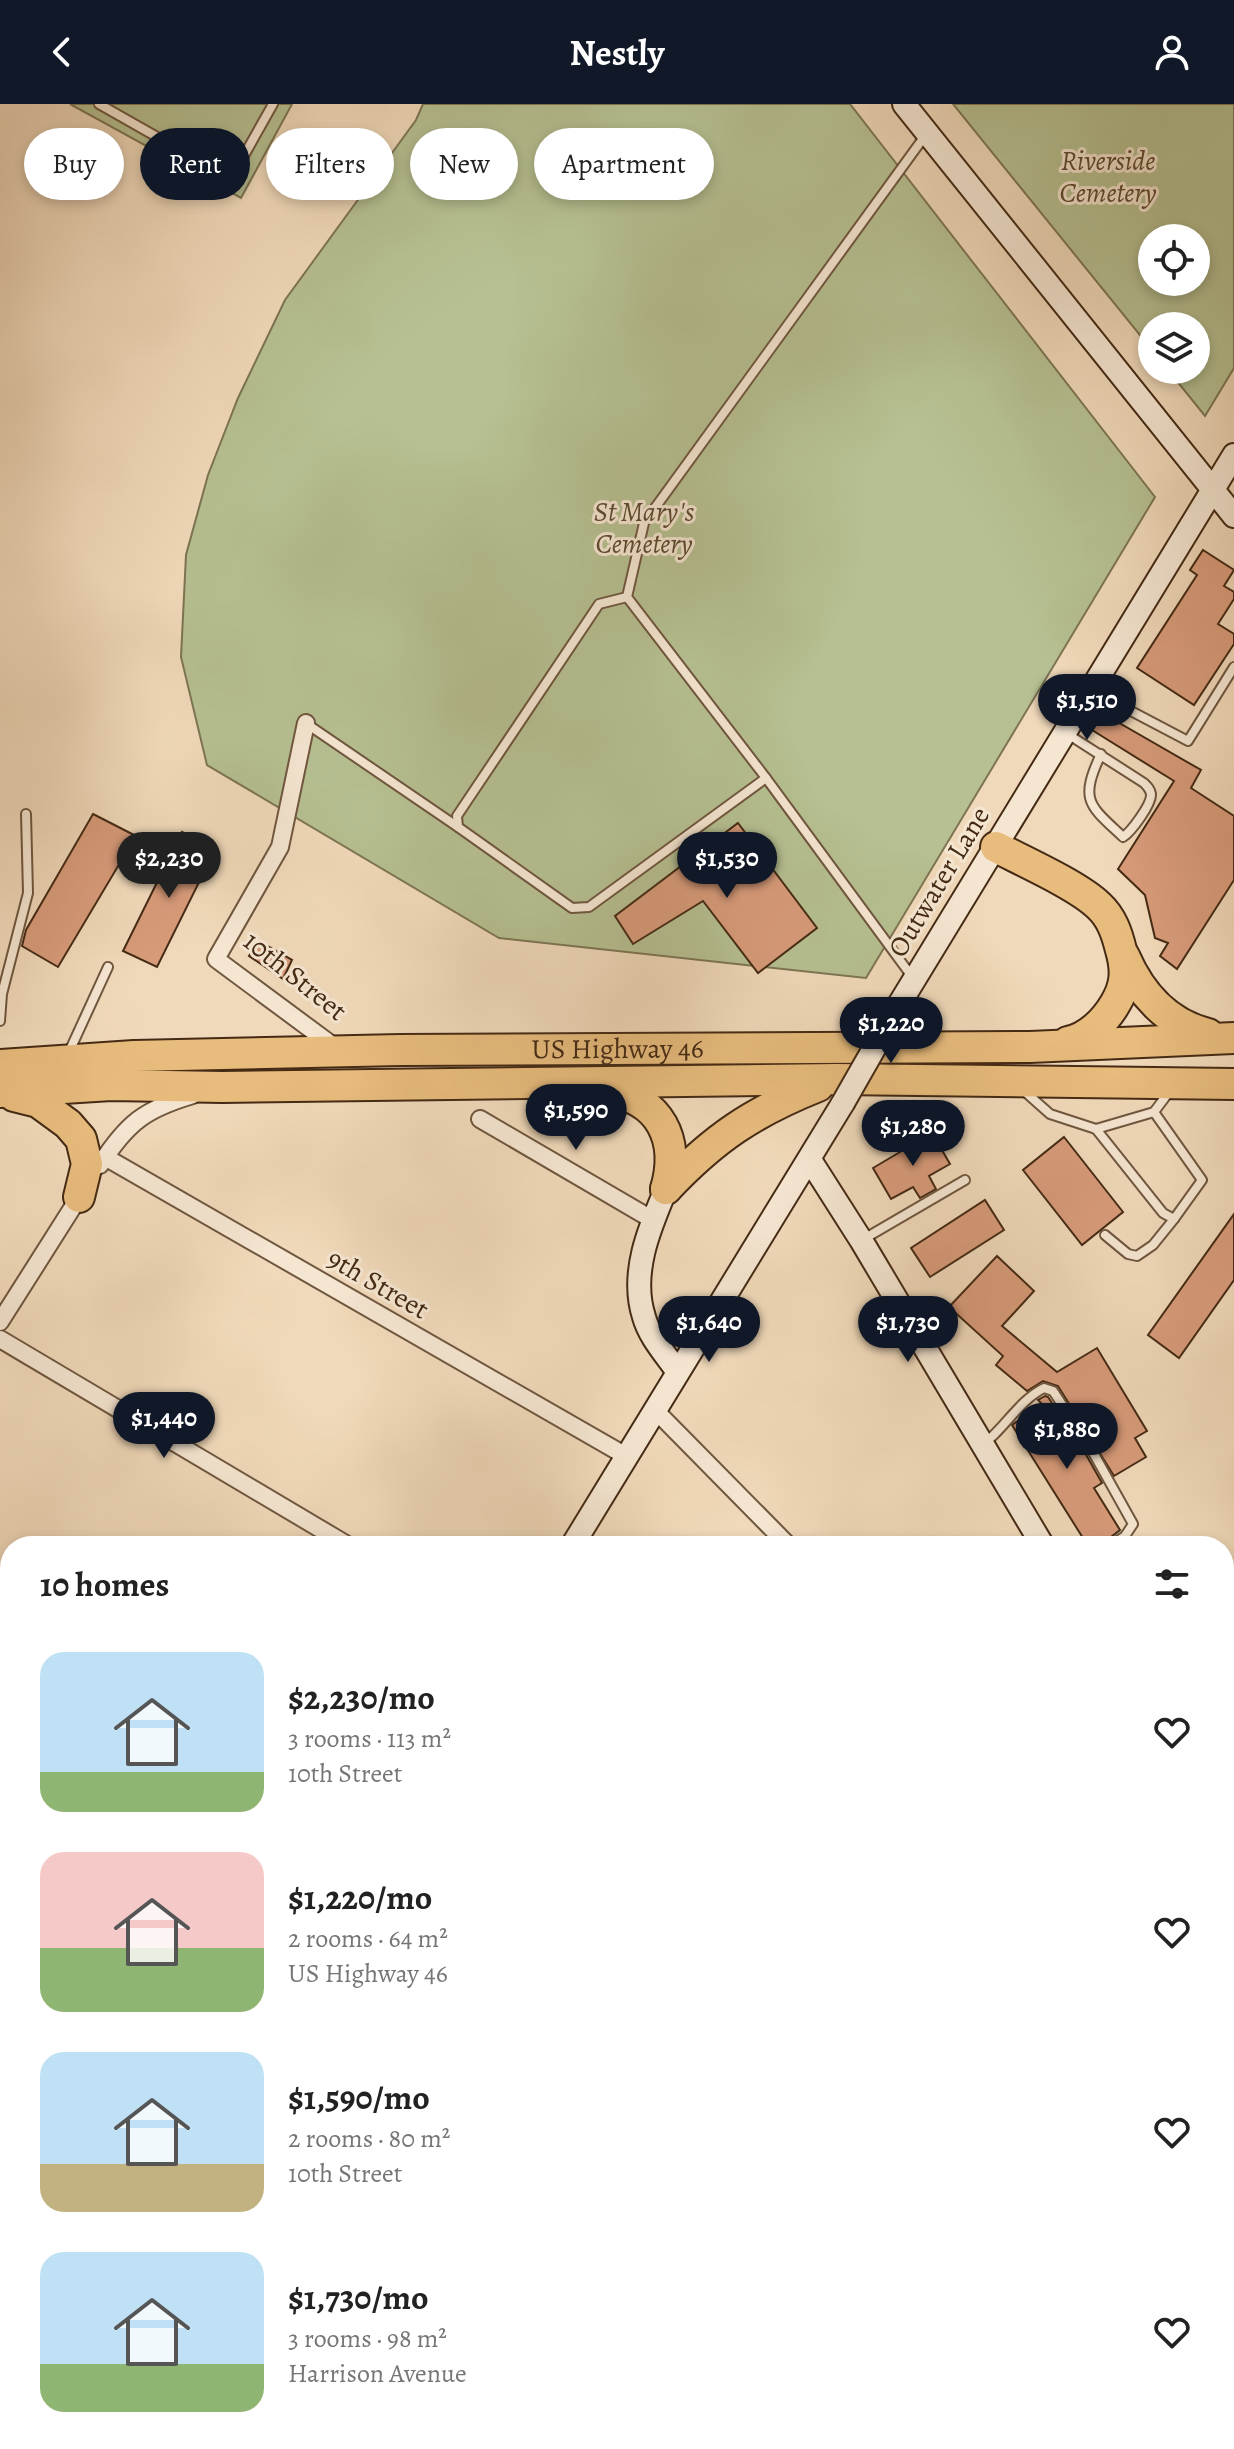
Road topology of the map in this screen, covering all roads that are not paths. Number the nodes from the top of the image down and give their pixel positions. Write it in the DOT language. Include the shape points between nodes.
graph roads {
  1 [pos="99,104"];
  2 [pos="273,104"];
  3 [pos="904,104"];
  4 [pos="927,132"];
  5 [pos="1234,455"];
  6 [pos="1214,489"];
  7 [pos="1234,516"];
  8 [pos="627,597"];
  9 [pos="1234,667"];
  10 [pos="1091,690"];
  11 [pos="306,723"];
  12 [pos="1065,733"];
  13 [pos="1101,754"];
  14 [pos="766,778"];
  15 [pos="26,814"];
  16 [pos="458,827"];
  17 [pos="996,847"];
  18 [pos="1121,950"];
  19 [pos="108,967"];
  20 [pos="915,980"];
  21 [pos="1,994"];
  22 [pos="0,1021"];
  23 [pos="1227,1037"];
  24 [pos="1030,1047"];
  25 [pos="341,1051"];
  26 [pos="65,1060"];
  27 [pos="0,1065"];
  28 [pos="1015,1081"];
  29 [pos="1177,1083"];
  30 [pos="562,1084"];
  31 [pos="1234,1084"];
  32 [pos="222,1087"];
  33 [pos="840,1091"];
  34 [pos="0,1093"];
  35 [pos="1154,1112"];
  36 [pos="480,1119"];
  37 [pos="1096,1129"];
  38 [pos="105,1157"];
  39 [pos="810,1160"];
  40 [pos="965,1180"];
  41 [pos="666,1189"];
  42 [pos="79,1197"];
  43 [pos="1174,1219"];
  44 [pos="653,1220"];
  45 [pos="1105,1235"];
  46 [pos="861,1240"];
  47 [pos="0,1322"];
  48 [pos="0,1339"];
  49 [pos="677,1371"];
  50 [pos="654,1409"];
  51 [pos="983,1445"];
  52 [pos="626,1456"];
  53 [pos="332,1536"];
  54 [pos="578,1536"];
  55 [pos="779,1536"];
  56 [pos="1037,1536"];
  57 [pos="1125,1536"];
  1 -- 2 [label="lane" via="224,175 237,168"];
  3 -- 4 [label="street"];
  4 -- 6 [label="street"];
  4 -- 8 [label="lane" via="644,523"];
  5 -- 6 [label="street, Outwater Lane"];
  6 -- 7 [label="street"];
  6 -- 10 [label="street, Outwater Lane"];
  8 -- 14 [label="lane"];
  8 -- 16 [label="lane" via="599,604 457,816"];
  9 -- 10 [label="lane" via="1188,741"];
  10 -- 12 [label="street, Outwater Lane"];
  11 -- 16 [label="lane"];
  11 -- 25 [label="street, 10th Street" via="280,847 216,959"];
  12 -- 13 [label="lane"];
  12 -- 17 [label="street, Outwater Lane"];
  13 -- 13 [label="lane" via="1151,791 1151,799 1123,837 1092,808 1087,791"];
  14 -- 16 [label="lane" via="589,907 572,908"];
  14 -- 20 [label="lane"];
  15 -- 21 [label="lane" via="28,893"];
  17 -- 18 [label="highway" via="1100,906 1114,926"];
  17 -- 20 [label="street, Outwater Lane"];
  18 -- 23 [label="highway" via="1154,1004 1185,1025"];
  18 -- 24 [label="highway" via="1123,990 1102,1021 1077,1040"];
  19 -- 26 [label="lane"];
  20 -- 33 [label="street, Outwater Lane, bridge"];
  21 -- 22 [label="lane"];
  23 -- 24 [label="highway, US Highway 46"];
  24 -- 25 [label="highway, US Highway 46"];
  25 -- 26 [label="highway, US Highway 46"];
  26 -- 27 [label="highway, US Highway 46"];
  28 -- 29 [label="highway, US Highway 46"];
  28 -- 33 [label="highway, US Highway 46"];
  28 -- 37 [label="lane" via="1044,1111"];
  29 -- 31 [label="highway, US Highway 46"];
  29 -- 35 [label="lane"];
  30 -- 32 [label="highway, US Highway 46"];
  30 -- 33 [label="highway, US Highway 46"];
  30 -- 41 [label="highway" via="623,1093 656,1115 671,1148"];
  32 -- 34 [label="highway, US Highway 46" via="111,1085"];
  32 -- 38 [label="street" via="143,1115 124,1129"];
  33 -- 39 [label="street, Outwater Lane"];
  33 -- 41 [label="highway" via="775,1103 697,1156"];
  34 -- 42 [label="highway" via="38,1102 81,1139 87,1164"];
  35 -- 37 [label="lane"];
  35 -- 43 [label="lane" via="1202,1180"];
  36 -- 44 [label="street"];
  37 -- 43 [label="lane" via="1163,1213"];
  38 -- 42 [label="street"];
  38 -- 52 [label="street, 9th Street"];
  39 -- 46 [label="street"];
  39 -- 49 [label="street, Outwater Lane"];
  40 -- 46 [label="lane"];
  41 -- 44 [label="street"];
  42 -- 47 [label="street"];
  43 -- 45 [label="lane" via="1137,1256"];
  44 -- 49 [label="street" via="637,1279 644,1319"];
  46 -- 51 [label="street"];
  48 -- 53 [label="street"];
  49 -- 50 [label="street, Outwater Lane"];
  50 -- 52 [label="street, Outwater Lane"];
  50 -- 55 [label="street"];
  51 -- 56 [label="street"];
  51 -- 57 [label="lane" via="1035,1392 1053,1391 1133,1524"];
  52 -- 54 [label="street, Outwater Lane"];
}
